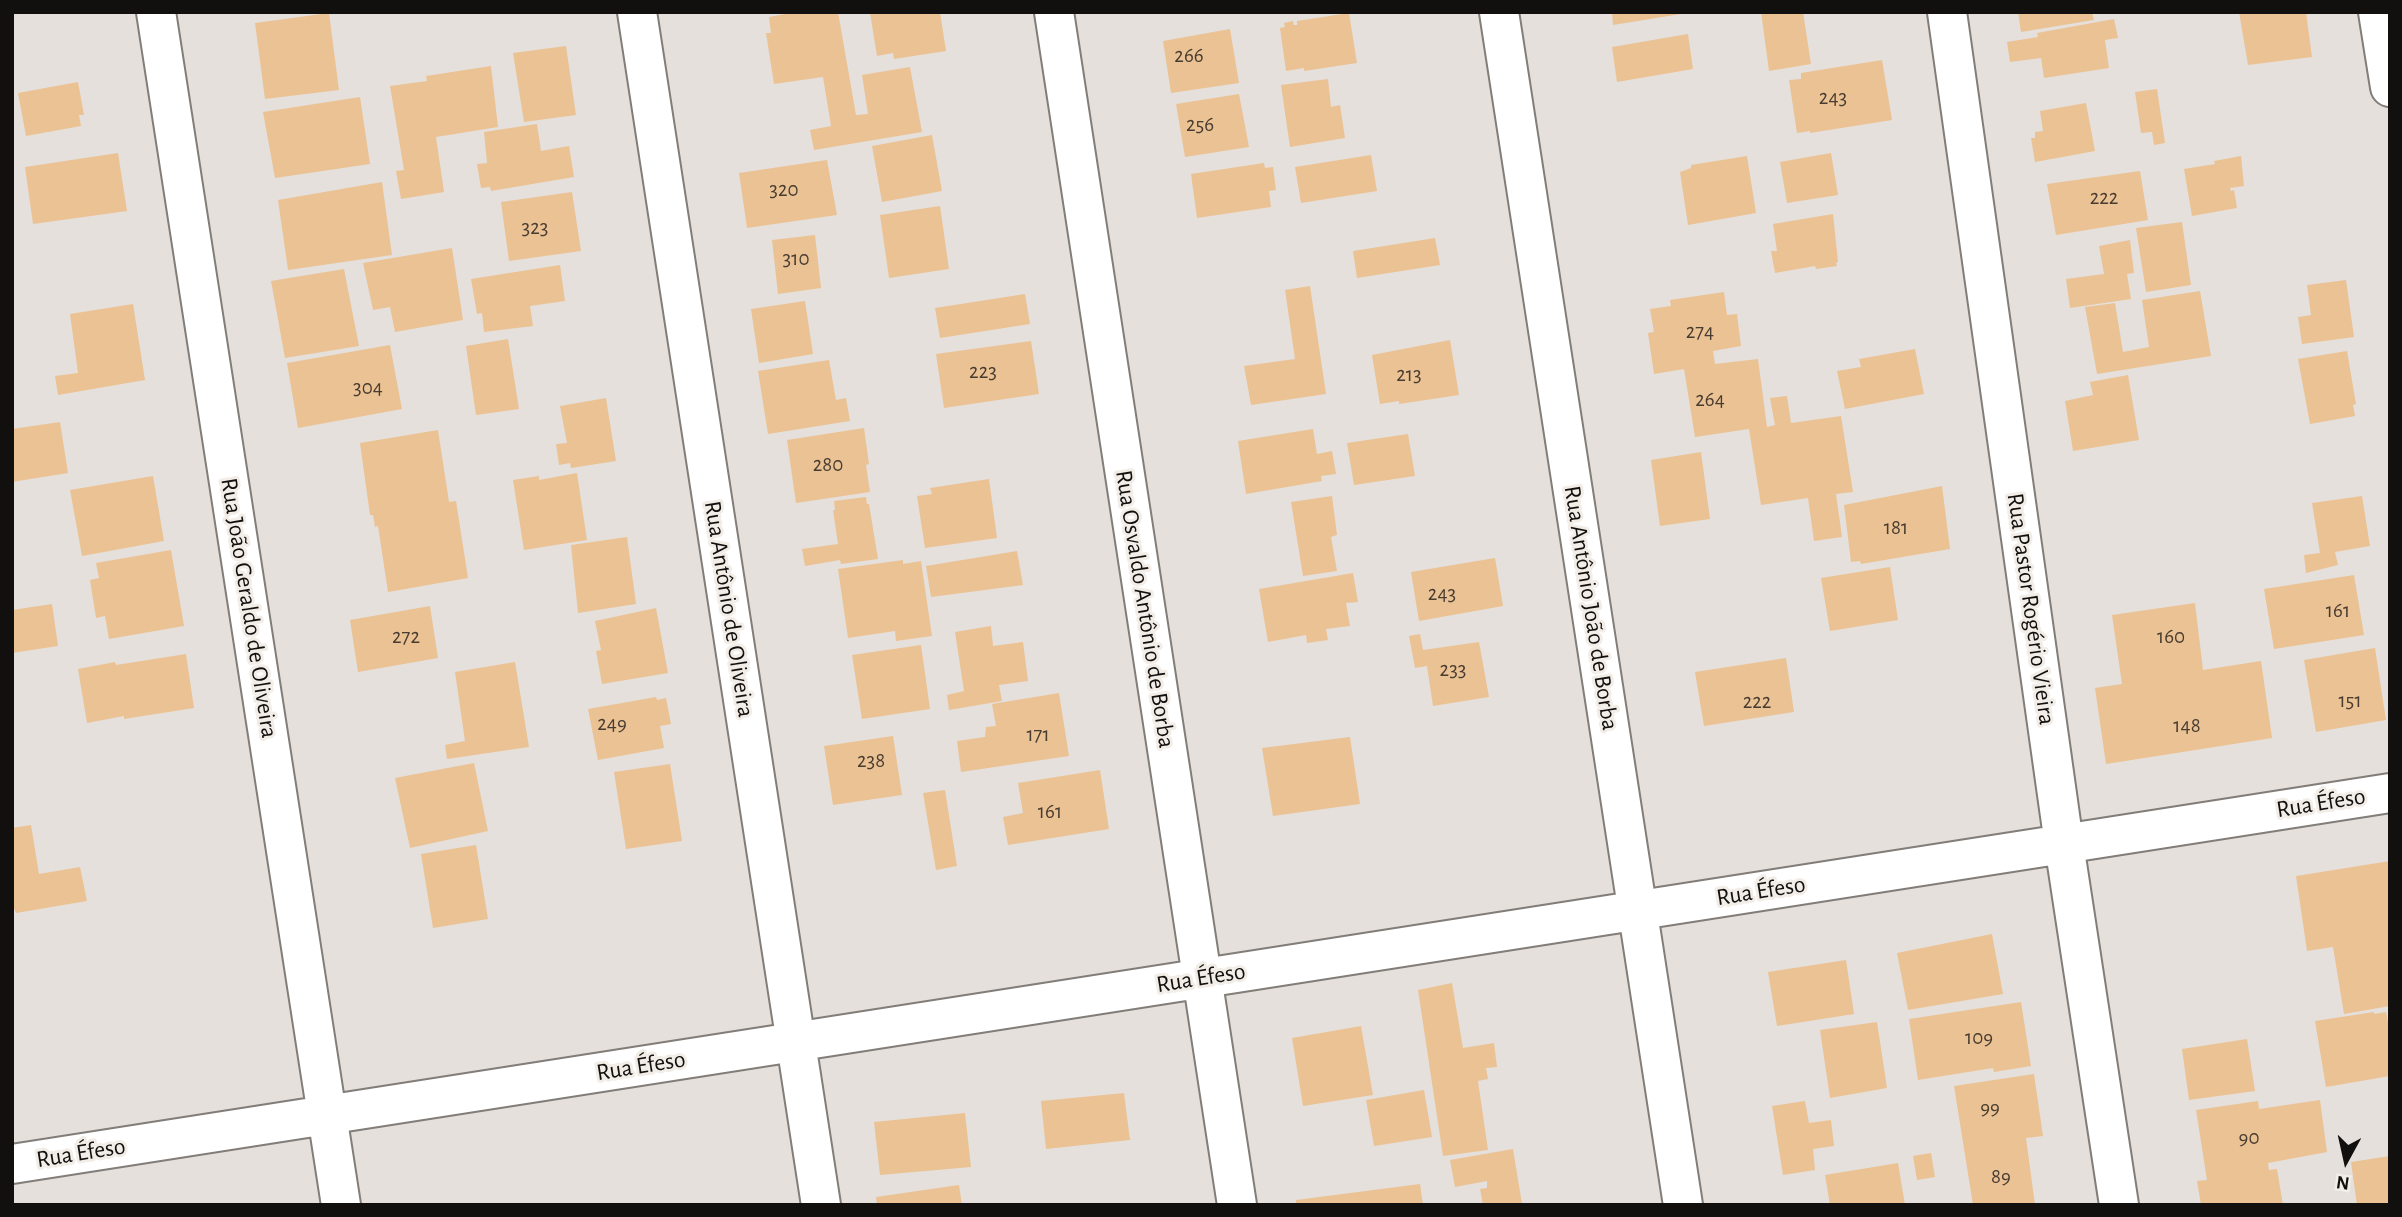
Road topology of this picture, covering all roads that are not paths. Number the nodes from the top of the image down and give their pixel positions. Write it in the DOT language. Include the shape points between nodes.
graph roads {
  1 [pos="156,12"];
  2 [pos="637,12"];
  3 [pos="1054,12"];
  4 [pos="1499,12"];
  5 [pos="1947,12"];
  6 [pos="2378,12"];
  7 [pos="2390,87"];
  8 [pos="2390,793"];
  9 [pos="2064,844"];
  10 [pos="1638,911"];
  11 [pos="1202,978"];
  12 [pos="795,1042"];
  13 [pos="327,1115"];
  14 [pos="12,1164"];
  15 [pos="341,1205"];
  16 [pos="821,1205"];
  17 [pos="1237,1205"];
  18 [pos="1683,1205"];
  19 [pos="2119,1205"];
  1 -- 13 [label="street, Rua João Geraldo de Oliveira"];
  2 -- 12 [label="street, Rua Antônio de Oliveira"];
  3 -- 11 [label="street, Rua Osvaldo Antônio de Borba"];
  4 -- 10 [label="street, Rua Antônio João de Borba"];
  5 -- 9 [label="street, Rua Pastor Rogério Vieira"];
  6 -- 7 [label="street"];
  8 -- 9 [label="street, Rua Éfeso"];
  9 -- 10 [label="street, Rua Éfeso"];
  9 -- 19 [label="street, Rua Pastor Rogério Vieira"];
  10 -- 11 [label="street, Rua Éfeso"];
  10 -- 18 [label="street, Rua Antônio João de Borba"];
  11 -- 12 [label="street, Rua Éfeso"];
  11 -- 17 [label="street, Rua Osvaldo Antônio de Borba"];
  12 -- 13 [label="street, Rua Éfeso"];
  12 -- 16 [label="street, Rua Antônio de Oliveira"];
  13 -- 14 [label="street, Rua Éfeso"];
  13 -- 15 [label="street, Rua João Geraldo de Oliveira"];
}
